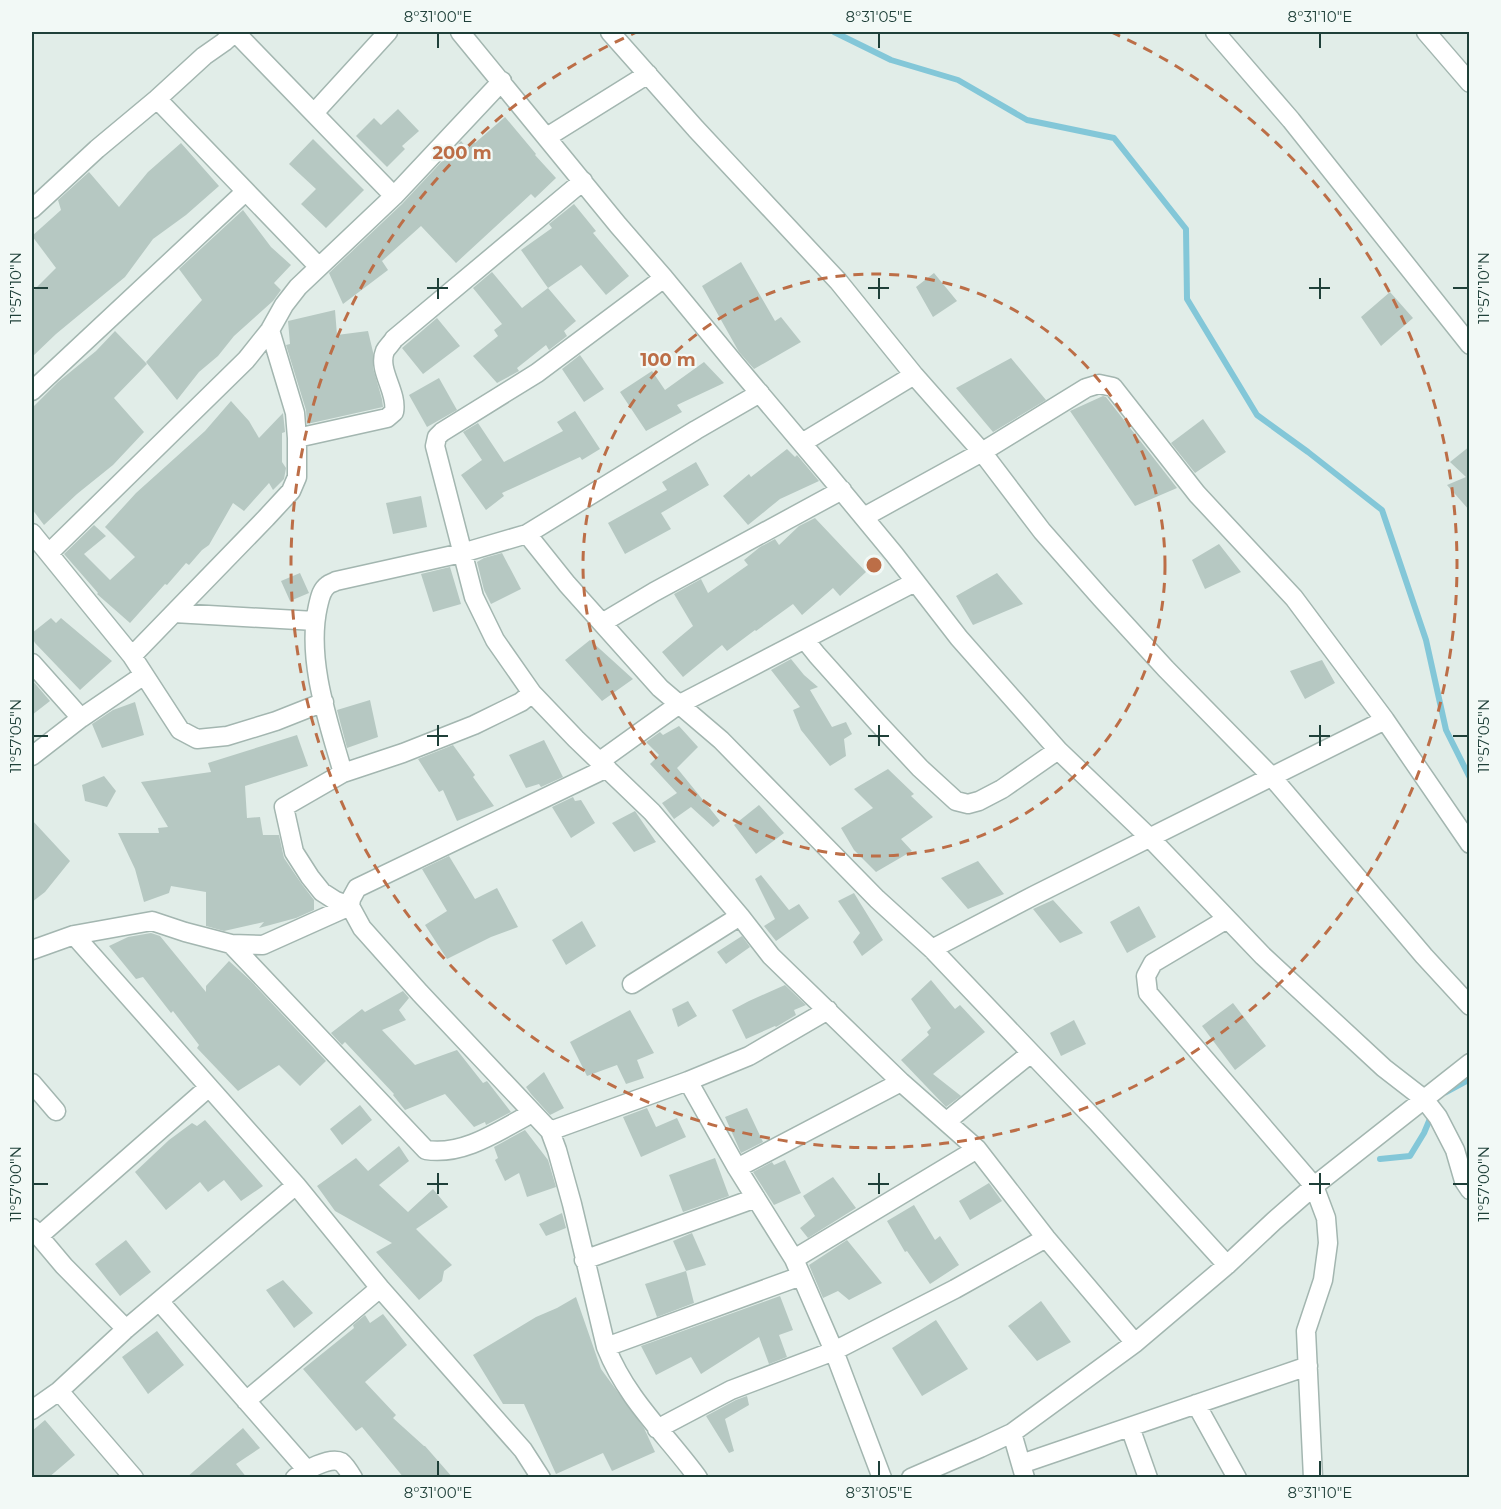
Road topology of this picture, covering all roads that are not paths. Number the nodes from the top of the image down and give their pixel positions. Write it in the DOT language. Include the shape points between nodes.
graph roads {
  1 [pos="388,32"];
  2 [pos="460,32"];
  3 [pos="610,32"];
  4 [pos="1215,32"];
  5 [pos="1426,32"];
  6 [pos="227,34"];
  7 [pos="648,74"];
  8 [pos="502,81"];
  9 [pos="1469,82"];
  10 [pos="157,99"];
  11 [pos="314,113"];
  12 [pos="547,137"];
  13 [pos="583,181"];
  14 [pos="245,192"];
  15 [pos="394,196"];
  16 [pos="32,209"];
  17 [pos="319,267"];
  18 [pos="664,278"];
  19 [pos="270,330"];
  20 [pos="1470,345"];
  21 [pos="914,375"];
  22 [pos="32,390"];
  23 [pos="760,393"];
  24 [pos="297,438"];
  25 [pos="802,443"];
  26 [pos="982,453"];
  27 [pos="842,490"];
  28 [pos="864,517"];
  29 [pos="32,533"];
  30 [pos="527,534"];
  31 [pos="49,553"];
  32 [pos="462,553"];
  33 [pos="915,582"];
  34 [pos="174,613"];
  35 [pos="315,621"];
  36 [pos="602,623"];
  37 [pos="805,640"];
  38 [pos="132,656"];
  39 [pos="32,663"];
  40 [pos="144,675"];
  41 [pos="532,693"];
  42 [pos="324,702"];
  43 [pos="678,705"];
  44 [pos="81,718"];
  45 [pos="1384,720"];
  46 [pos="1058,750"];
  47 [pos="32,756"];
  48 [pos="603,764"];
  49 [pos="344,772"];
  50 [pos="1272,777"];
  51 [pos="1150,838"];
  52 [pos="1470,844"];
  53 [pos="350,906"];
  54 [pos="740,916"];
  55 [pos="1227,919"];
  56 [pos="74,935"];
  57 [pos="231,944"];
  58 [pos="932,949"];
  59 [pos="32,950"];
  60 [pos="632,984"];
  61 [pos="1470,1006"];
  62 [pos="828,1010"];
  63 [pos="1031,1053"];
  64 [pos="1470,1063"];
  65 [pos="688,1081"];
  66 [pos="902,1082"];
  67 [pos="32,1083"];
  68 [pos="209,1087"];
  69 [pos="1424,1099"];
  70 [pos="56,1111"];
  71 [pos="532,1113"];
  72 [pos="947,1121"];
  73 [pos="550,1131"];
  74 [pos="977,1149"];
  75 [pos="737,1168"];
  76 [pos="296,1185"];
  77 [pos="1314,1186"];
  78 [pos="1470,1190"];
  79 [pos="756,1198"];
  80 [pos="35,1232"];
  81 [pos="1046,1238"];
  82 [pos="794,1259"];
  83 [pos="584,1260"];
  84 [pos="1227,1265"];
  85 [pos="801,1276"];
  86 [pos="380,1288"];
  87 [pos="159,1301"];
  88 [pos="126,1329"];
  89 [pos="1135,1343"];
  90 [pos="606,1347"];
  91 [pos="834,1351"];
  92 [pos="1308,1366"];
  93 [pos="59,1390"];
  94 [pos="246,1401"];
  95 [pos="1196,1404"];
  96 [pos="32,1410"];
  97 [pos="1130,1427"];
  98 [pos="657,1429"];
  99 [pos="1012,1433"];
  100 [pos="301,1473"];
  101 [pos="1023,1473"];
  102 [pos="134,1478"];
  103 [pos="353,1478"];
  104 [pos="541,1478"];
  105 [pos="698,1478"];
  106 [pos="882,1478"];
  107 [pos="911,1478"];
  108 [pos="1148,1478"];
  109 [pos="1237,1478"];
  110 [pos="1313,1478"];
  1 -- 11 [label="street"];
  2 -- 8 [label="street"];
  3 -- 7 [label="street"];
  4 -- 20 [label="street" via="1291,120"];
  5 -- 9 [label="street"];
  6 -- 10 [label="street"];
  6 -- 11 [label="street"];
  7 -- 12 [label="street"];
  7 -- 21 [label="street" via="838,281"];
  8 -- 12 [label="street"];
  8 -- 15 [label="street"];
  10 -- 14 [label="street"];
  10 -- 16 [label="street"];
  11 -- 15 [label="street"];
  12 -- 13 [label="street"];
  13 -- 18 [label="street"];
  13 -- 24 [label="street" via="394,339 385,351 383,364 396,404 394,412 387,418"];
  14 -- 17 [label="street"];
  14 -- 22 [label="street"];
  15 -- 17 [label="street"];
  17 -- 19 [label="street" via="284,304"];
  18 -- 23 [label="street"];
  18 -- 32 [label="street" via="537,373 437,437 435,446"];
  19 -- 24 [label="street" via="295,414"];
  19 -- 31 [label="street" via="246,360"];
  21 -- 25 [label="street"];
  21 -- 26 [label="street"];
  23 -- 25 [label="street"];
  23 -- 30 [label="street"];
  24 -- 34 [label="street" via="297,477 291,491"];
  25 -- 27 [label="street"];
  26 -- 28 [label="street"];
  26 -- 45 [label="street" via="1086,388 1099,384 1113,387 1197,494 1294,598"];
  26 -- 50 [label="street" via="1042,531 1101,598"];
  27 -- 28 [label="street"];
  27 -- 36 [label="street"];
  28 -- 33 [label="street"];
  29 -- 31 [label="street"];
  30 -- 32 [label="street"];
  30 -- 36 [label="street"];
  31 -- 38 [label="street"];
  32 -- 35 [label="street" via="327,585 321,593"];
  32 -- 41 [label="street" via="474,597 495,640"];
  33 -- 37 [label="street"];
  33 -- 46 [label="street" via="958,638"];
  34 -- 35 [label="street"];
  34 -- 38 [label="street"];
  35 -- 42 [label="street" via="314,652"];
  36 -- 43 [label="street"];
  37 -- 43 [label="street"];
  37 -- 46 [label="street" via="920,768 956,801 979,801"];
  38 -- 40 [label="street"];
  39 -- 44 [label="street"];
  40 -- 42 [label="street" via="180,730 197,739 237,733"];
  40 -- 44 [label="street"];
  41 -- 48 [label="street"];
  41 -- 49 [label="street" via="474,725"];
  42 -- 49 [label="street"];
  43 -- 48 [label="street"];
  43 -- 58 [label="street" via="721,740 869,891"];
  44 -- 47 [label="street"];
  45 -- 50 [label="street"];
  45 -- 52 [label="street"];
  46 -- 51 [label="street"];
  48 -- 53 [label="street" via="357,888"];
  48 -- 54 [label="street" via="652,812"];
  49 -- 53 [label="street" via="284,807 294,852 310,877 322,891"];
  50 -- 51 [label="street"];
  50 -- 61 [label="street"];
  51 -- 55 [label="street"];
  51 -- 58 [label="street"];
  53 -- 57 [label="street" via="263,945"];
  53 -- 71 [label="street" via="362,928"];
  54 -- 60 [label="street"];
  54 -- 62 [label="street" via="771,956"];
  55 -- 69 [label="street" via="1384,1068"];
  55 -- 77 [label="street" via="1152,963 1146,976 1148,993"];
  56 -- 57 [label="street" via="152,921"];
  56 -- 59 [label="street"];
  56 -- 68 [label="street"];
  57 -- 71 [label="street" via="426,1150 466,1148"];
  58 -- 63 [label="street"];
  62 -- 65 [label="street" via="749,1056"];
  62 -- 66 [label="street"];
  63 -- 72 [label="street"];
  63 -- 84 [label="street"];
  64 -- 69 [label="street"];
  65 -- 73 [label="street"];
  65 -- 75 [label="street"];
  66 -- 72 [label="street"];
  66 -- 75 [label="street"];
  67 -- 70 [label="street"];
  68 -- 76 [label="street"];
  68 -- 80 [label="street"];
  69 -- 77 [label="street"];
  69 -- 78 [label="street" via="1455,1150"];
  71 -- 73 [label="street"];
  72 -- 74 [label="street"];
  73 -- 83 [label="street"];
  74 -- 81 [label="street"];
  74 -- 82 [label="street"];
  75 -- 79 [label="street"];
  76 -- 86 [label="street"];
  76 -- 87 [label="street"];
  77 -- 84 [label="street"];
  77 -- 92 [label="street" via="1326,1218 1328,1243 1323,1280 1306,1331"];
  79 -- 82 [label="street"];
  79 -- 83 [label="street"];
  80 -- 88 [label="street"];
  81 -- 89 [label="street"];
  81 -- 91 [label="street"];
  82 -- 85 [label="street"];
  83 -- 90 [label="street"];
  84 -- 89 [label="street"];
  85 -- 90 [label="street"];
  85 -- 91 [label="street"];
  86 -- 94 [label="street"];
  86 -- 104 [label="street" via="523,1450"];
  87 -- 88 [label="street"];
  87 -- 94 [label="street"];
  88 -- 93 [label="street"];
  89 -- 99 [label="street"];
  90 -- 98 [label="street" via="631,1396"];
  91 -- 98 [label="street" via="731,1390"];
  91 -- 106 [label="street"];
  92 -- 95 [label="street"];
  92 -- 110 [label="street"];
  93 -- 96 [label="street"];
  93 -- 102 [label="street"];
  94 -- 100 [label="street"];
  95 -- 97 [label="street"];
  95 -- 109 [label="street"];
  97 -- 101 [label="street"];
  97 -- 108 [label="street"];
  98 -- 105 [label="street"];
  99 -- 101 [label="street"];
  99 -- 107 [label="street"];
  100 -- 103 [label="street" via="333,1460 341,1462"];
}
